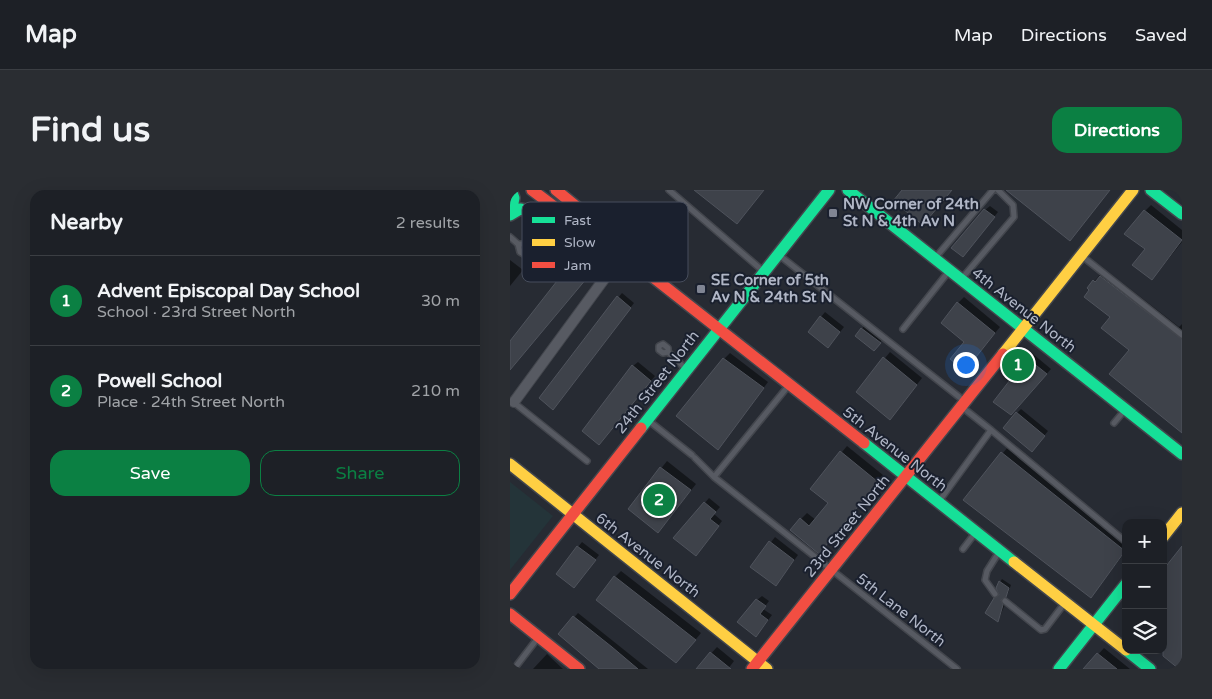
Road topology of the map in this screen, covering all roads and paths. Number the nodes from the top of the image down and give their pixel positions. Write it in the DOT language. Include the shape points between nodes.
graph roads {
  1 [pos="511,190"];
  2 [pos="532,190"];
  3 [pos="669,190"];
  4 [pos="829,190"];
  5 [pos="848,190"];
  6 [pos="993,190"];
  7 [pos="998,190"];
  8 [pos="1133,190"];
  9 [pos="1151,190"];
  10 [pos="561,192"];
  11 [pos="548,202"];
  12 [pos="573,202"];
  13 [pos="683,202"];
  14 [pos="688,206"];
  15 [pos="511,214"];
  16 [pos="1182,214"];
  17 [pos="510,237"];
  18 [pos="518,244"];
  19 [pos="778,255"];
  20 [pos="1081,255"];
  21 [pos="935,259"];
  22 [pos="950,271"];
  23 [pos="764,272"];
  24 [pos="961,279"];
  25 [pos="599,282"];
  26 [pos="659,282"];
  27 [pos="718,329"];
  28 [pos="903,329"];
  29 [pos="1024,329"];
  30 [pos="1182,334"];
  31 [pos="668,352"];
  32 [pos="686,369"];
  33 [pos="790,385"];
  34 [pos="511,403"];
  35 [pos="964,404"];
  36 [pos="1125,409"];
  37 [pos="647,419"];
  38 [pos="1114,423"];
  39 [pos="991,430"];
  40 [pos="1182,454"];
  41 [pos="587,461"];
  42 [pos="510,464"];
  43 [pos="714,477"];
  44 [pos="906,477"];
  45 [pos="939,502"];
  46 [pos="1182,514"];
  47 [pos="572,515"];
  48 [pos="976,532"];
  49 [pos="1167,532"];
  50 [pos="1122,539"];
  51 [pos="963,549"];
  52 [pos="999,550"];
  53 [pos="830,570"];
  54 [pos="1122,589"];
  55 [pos="510,594"];
  56 [pos="995,594"];
  57 [pos="1004,602"];
  58 [pos="1065,602"];
  59 [pos="510,614"];
  60 [pos="1094,624"];
  61 [pos="539,636"];
  62 [pos="1122,647"];
  63 [pos="1131,654"];
  64 [pos="759,667"];
  65 [pos="514,669"];
  66 [pos="579,669"];
  67 [pos="958,669"];
  68 [pos="1059,669"];
  69 [pos="1150,669"];
  1 -- 15 [label="street" via="514,198"];
  2 -- 11 [label="street, 5th Avenue North"];
  3 -- 13 [label="lane"];
  4 -- 19 [label="street, 24th Street North"];
  5 -- 21 [label="street, 4th Avenue North"];
  6 -- 21 [label="lane"];
  7 -- 24 [label="lane" via="1013,205 1014,217"];
  8 -- 20 [label="street, 23rd Street North"];
  9 -- 16 [label="street"];
  10 -- 12 [label="street, 5th Avenue North"];
  14 -- 23 [label="lane"];
  17 -- 18 [label="lane"];
  19 -- 23 [label="street, 24th Street North"];
  19 -- 35 [label="lane"];
  20 -- 29 [label="street, 23rd Street North"];
  20 -- 30 [label="lane"];
  21 -- 22 [label="street, 4th Avenue North"];
  22 -- 24 [label="street, 4th Avenue North"];
  22 -- 28 [label="lane"];
  23 -- 27 [label="street, 24th Street North"];
  24 -- 29 [label="street, 4th Avenue North"];
  25 -- 34 [label="street"];
  26 -- 27 [label="street, 5th Avenue North"];
  27 -- 32 [label="street, 24th Street North"];
  27 -- 33 [label="street, 5th Avenue North"];
  29 -- 35 [label="street, 23rd Street North"];
  29 -- 36 [label="street, 4th Avenue North"];
  31 -- 32 [label="lane"];
  32 -- 37 [label="street, 24th Street North"];
  33 -- 43 [label="lane"];
  33 -- 44 [label="street, 5th Avenue North"];
  34 -- 41 [label="lane"];
  35 -- 39 [label="lane"];
  35 -- 44 [label="street, 23rd Street North"];
  36 -- 38 [label="lane"];
  36 -- 40 [label="street, 4th Avenue North"];
  37 -- 43 [label="lane, 5th Lane North"];
  37 -- 47 [label="street, 24th Street North"];
  39 -- 45 [label="lane"];
  39 -- 50 [label="lane"];
  42 -- 47 [label="street, 6th Avenue North"];
  43 -- 53 [label="lane, 5th Lane North"];
  44 -- 45 [label="street, 5th Avenue North"];
  44 -- 53 [label="street, 23rd Street North"];
  45 -- 48 [label="street, 5th Avenue North"];
  46 -- 49 [label="street"];
  47 -- 55 [label="street, 24th Street North"];
  47 -- 64 [label="street, 6th Avenue North"];
  48 -- 51 [label="lane"];
  48 -- 52 [label="street, 5th Avenue North"];
  52 -- 56 [label="lane" via="986,571 985,580"];
  52 -- 58 [label="street, 5th Avenue North"];
  53 -- 64 [label="street, 23rd Street North"];
  53 -- 67 [label="lane, 5th Lane North"];
  54 -- 60 [label="street"];
  57 -- 58 [label="lane" via="1041,630"];
  58 -- 60 [label="street, 5th Avenue North"];
  59 -- 61 [label="street"];
  60 -- 62 [label="street, 5th Avenue North"];
  60 -- 68 [label="street"];
  61 -- 65 [label="lane"];
  61 -- 66 [label="street"];
  63 -- 69 [label="street, 5th Avenue North"];
}
